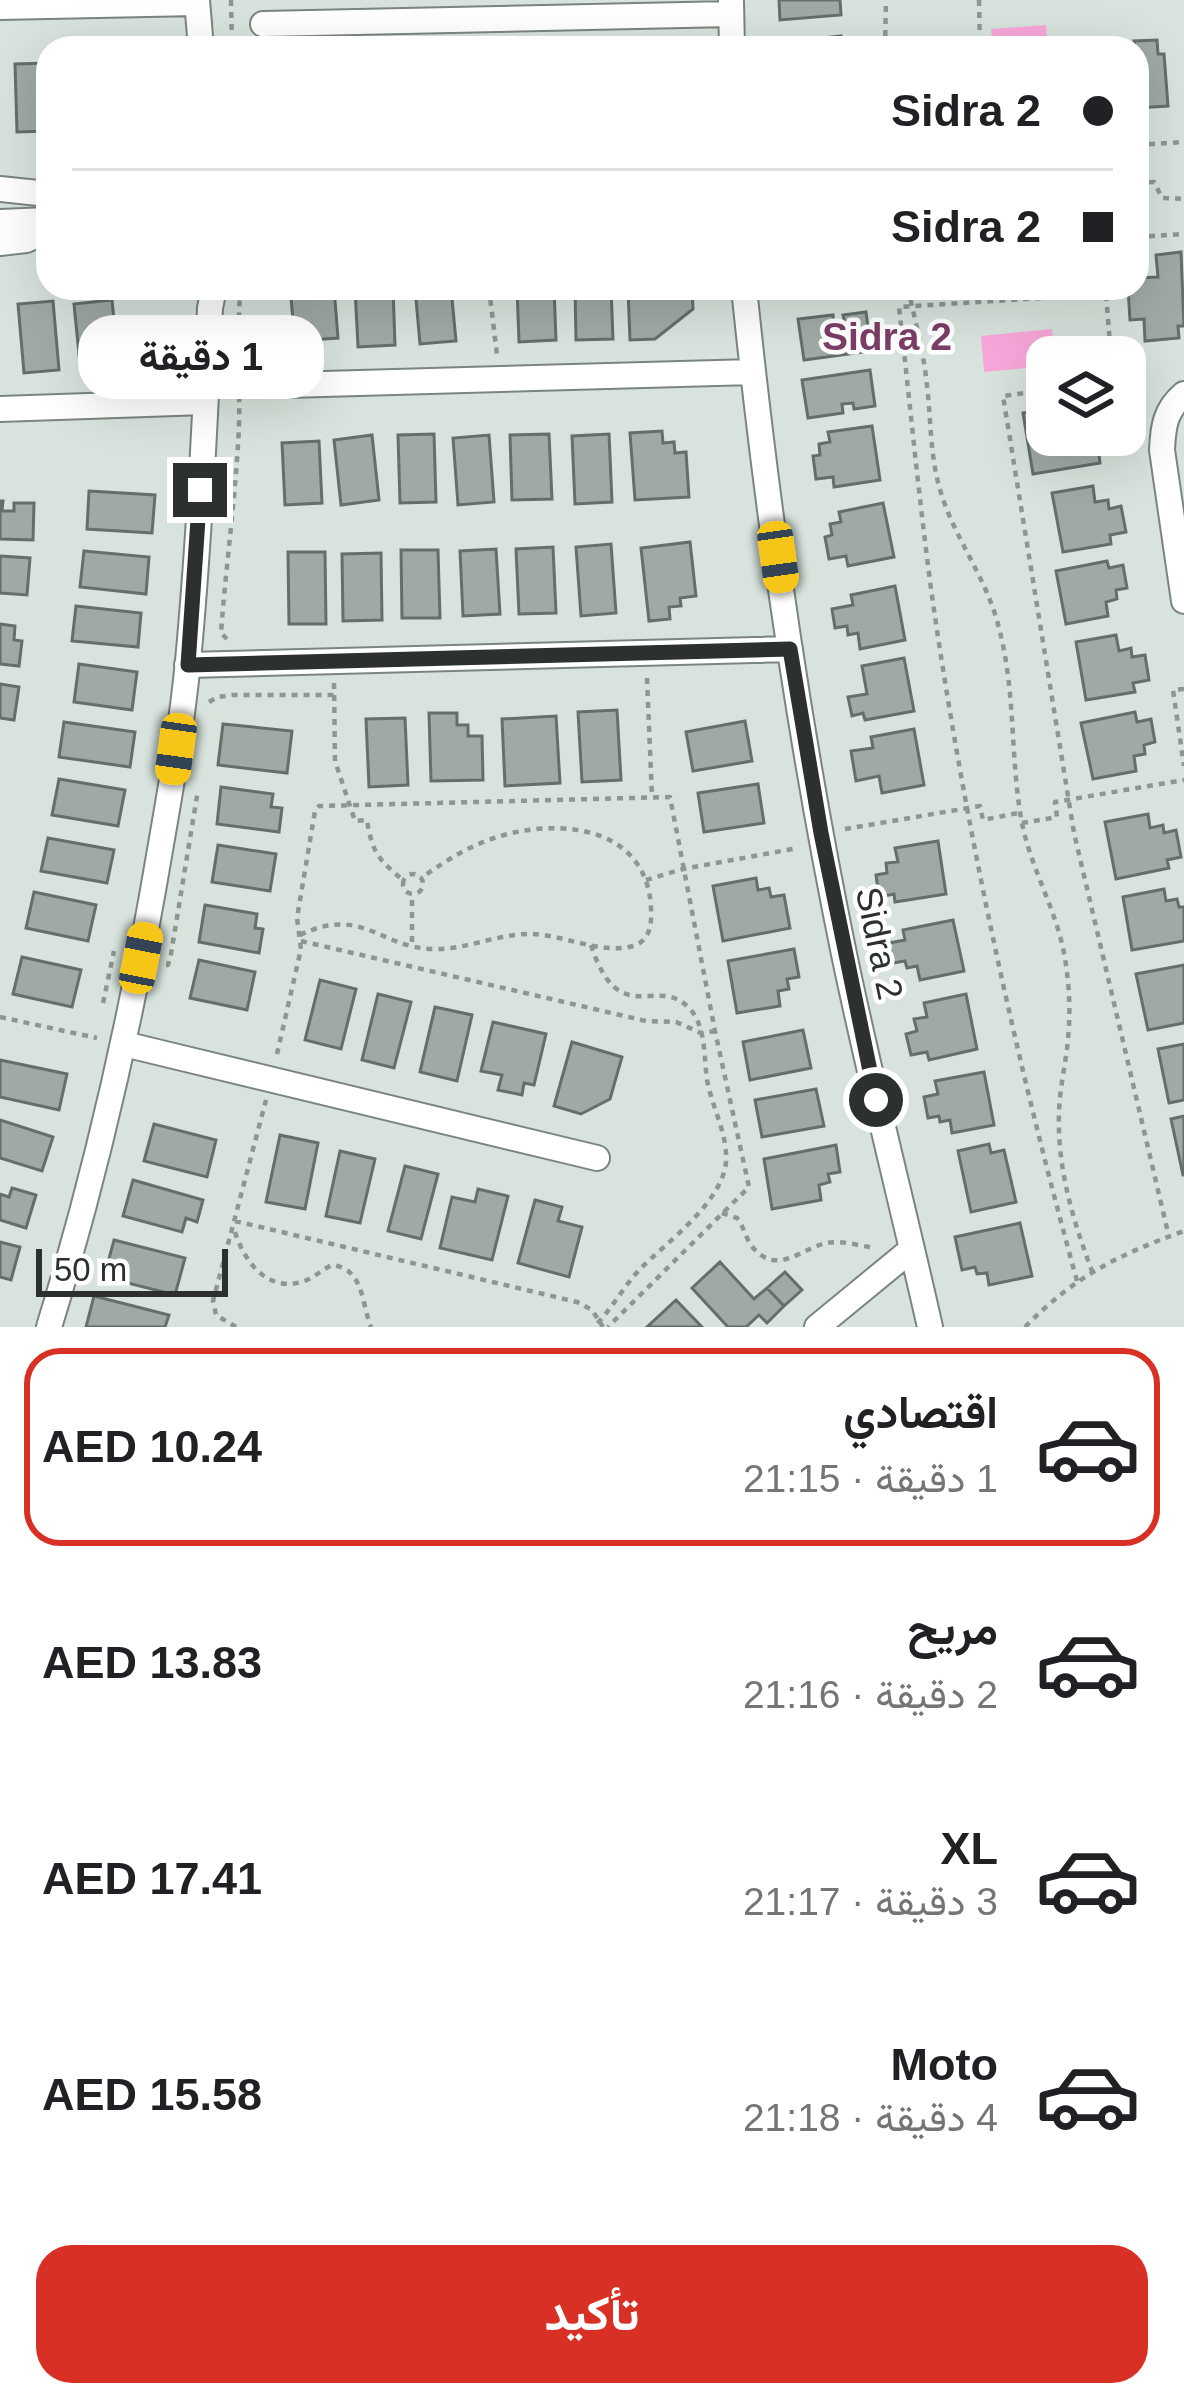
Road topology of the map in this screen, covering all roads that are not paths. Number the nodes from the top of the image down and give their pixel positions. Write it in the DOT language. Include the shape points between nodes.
graph roads {
  1 [pos="197,1"];
  2 [pos="0,7"];
  3 [pos="731,7"];
  4 [pos="263,24"];
  5 [pos="200,36"];
  6 [pos="0,189"];
  7 [pos="36,193"];
  8 [pos="36,220"];
  9 [pos="0,222"];
  10 [pos="36,235"];
  11 [pos="0,243"];
  12 [pos="202,300"];
  13 [pos="213,300"];
  14 [pos="745,300"];
  15 [pos="209,338"];
  16 [pos="753,372"];
  17 [pos="289,385"];
  18 [pos="1184,394"];
  19 [pos="205,402"];
  20 [pos="0,409"];
  21 [pos="1184,601"];
  22 [pos="790,649"];
  23 [pos="188,665"];
  24 [pos="124,1044"];
  25 [pos="597,1158"];
  26 [pos="909,1251"];
  27 [pos="49,1327"];
  28 [pos="817,1327"];
  29 [pos="930,1327"];
  1 -- 2 [label="street"];
  1 -- 5 [label="street"];
  3 -- 4 [label="street"];
  6 -- 7 [label="street"];
  8 -- 9 [label="street"];
  10 -- 11 [label="street"];
  12 -- 15 [label="street"];
  13 -- 15 [label="street"];
  14 -- 16 [label="street, Sidra 2"];
  15 -- 19 [label="street"];
  16 -- 17 [label="street"];
  16 -- 22 [label="street, Sidra 2"];
  18 -- 21 [label="street" via="1162,438"];
  19 -- 20 [label="street"];
  19 -- 23 [label="street"];
  22 -- 23 [label="street"];
  22 -- 26 [label="street, Sidra 2"];
  23 -- 24 [label="street"];
  24 -- 25 [label="street"];
  24 -- 27 [label="street"];
  26 -- 28 [label="street"];
  26 -- 29 [label="street, Sidra 2"];
}
